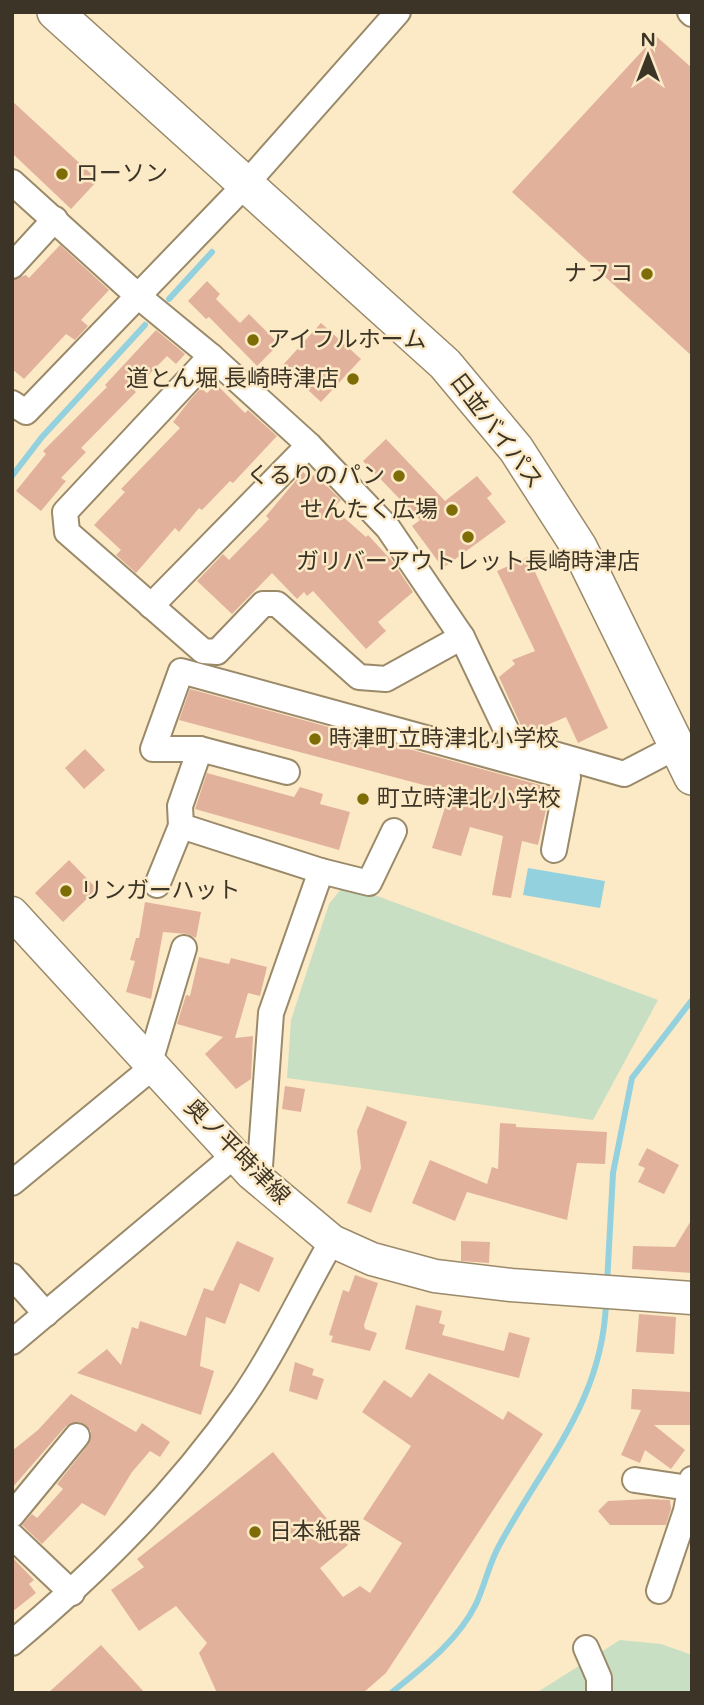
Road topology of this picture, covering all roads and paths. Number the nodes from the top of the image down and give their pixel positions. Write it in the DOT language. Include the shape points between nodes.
graph roads {
  1 [pos="55,12"];
  2 [pos="398,12"];
  3 [pos="12,182"];
  4 [pos="246,184"];
  5 [pos="55,219"];
  6 [pos="12,266"];
  7 [pos="138,296"];
  8 [pos="211,356"];
  9 [pos="12,403"];
  10 [pos="309,445"];
  11 [pos="151,606"];
  12 [pos="462,637"];
  13 [pos="200,749"];
  14 [pos="686,761"];
  15 [pos="287,772"];
  16 [pos="181,827"];
  17 [pos="394,831"];
  18 [pos="554,850"];
  19 [pos="321,870"];
  20 [pos="158,885"];
  21 [pos="12,913"];
  22 [pos="184,948"];
  23 [pos="152,1064"];
  24 [pos="235,1155"];
  25 [pos="259,1180"];
  26 [pos="12,1184"];
  27 [pos="332,1241"];
  28 [pos="12,1276"];
  29 [pos="692,1298"];
  30 [pos="46,1314"];
  31 [pos="12,1342"];
  32 [pos="78,1436"];
  33 [pos="635,1480"];
  34 [pos="691,1483"];
  35 [pos="12,1515"];
  36 [pos="12,1536"];
  37 [pos="659,1591"];
  38 [pos="72,1593"];
  39 [pos="12,1643"];
  40 [pos="586,1648"];
  41 [pos="600,1693"];
  1 -- 4 [label="highway, 日並バイパス"];
  2 -- 4 [label="street"];
  3 -- 5 [label="street"];
  4 -- 7 [label="street"];
  4 -- 14 [label="highway, 日並バイパス" via="445,365 516,449 579,547"];
  5 -- 6 [label="street"];
  5 -- 7 [label="street"];
  7 -- 8 [label="street"];
  7 -- 9 [label="street" via="26,412"];
  8 -- 10 [label="street"];
  8 -- 11 [label="street" via="65,512 67,532"];
  10 -- 11 [label="street"];
  10 -- 12 [label="street" via="388,528"];
  11 -- 12 [label="street" via="203,651 217,652 263,604 277,604 359,677 386,679"];
  12 -- 14 [label="street" via="512,742 624,774"];
  13 -- 15 [label="street"];
  13 -- 16 [label="street" via="180,806"];
  13 -- 18 [label="street" via="153,749 181,671 568,777"];
  16 -- 19 [label="street"];
  16 -- 20 [label="street"];
  17 -- 19 [label="street" via="369,883"];
  19 -- 25 [label="street" via="271,1013"];
  21 -- 23 [label="main road, 奥ノ平時津線"];
  22 -- 23 [label="street"];
  23 -- 24 [label="main road, 奥ノ平時津線"];
  23 -- 26 [label="street"];
  24 -- 25 [label="main road, 奥ノ平時津線"];
  24 -- 30 [label="street"];
  25 -- 27 [label="main road, 奥ノ平時津線"];
  27 -- 29 [label="main road, 奥ノ平時津線" via="372,1259 435,1276"];
  27 -- 38 [label="street" via="244,1396 184,1477"];
  28 -- 30 [label="street"];
  30 -- 31 [label="street"];
  32 -- 35 [label="street"];
  33 -- 34 [label="street"];
  34 -- 37 [label="street"];
  36 -- 38 [label="street"];
  38 -- 39 [label="street"];
  40 -- 41 [label="street" via="599,1678"];
}
